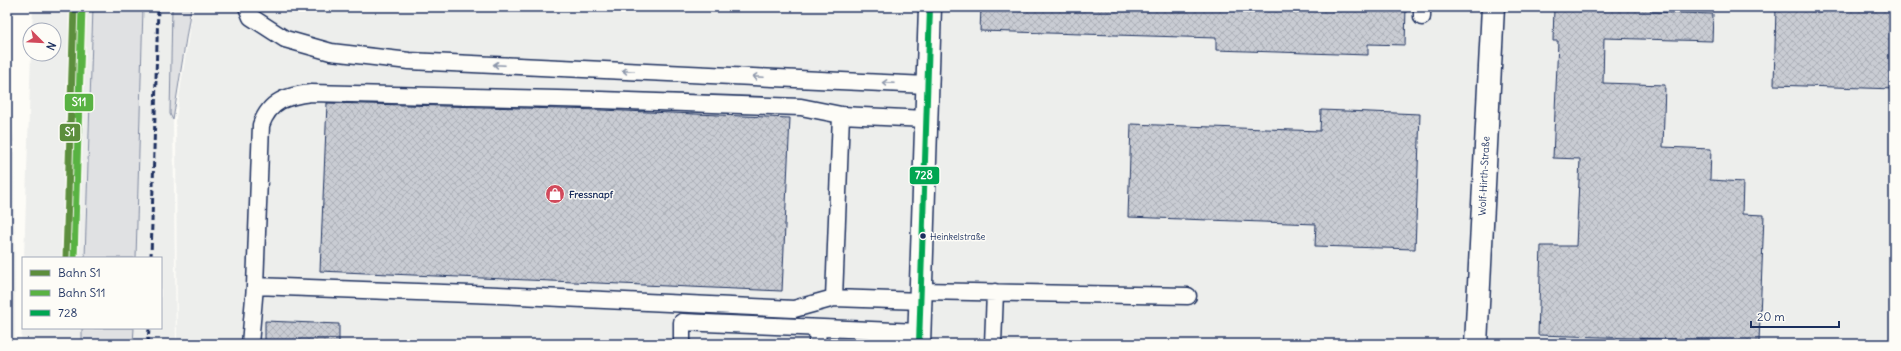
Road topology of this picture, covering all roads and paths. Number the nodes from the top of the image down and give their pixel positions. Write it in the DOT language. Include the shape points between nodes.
graph roads {
  1 [pos="246,7"];
  2 [pos="930,7"];
  3 [pos="1492,7"];
  4 [pos="927,85"];
  5 [pos="841,115"];
  6 [pos="926,118"];
  7 [pos="255,286"];
  8 [pos="995,292"];
  9 [pos="921,296"];
  10 [pos="1188,296"];
  11 [pos="834,298"];
  12 [pos="818,328"];
  13 [pos="919,338"];
  14 [pos="250,344"];
  15 [pos="682,344"];
  16 [pos="817,344"];
  17 [pos="993,344"];
  18 [pos="1476,344"];
  4 -- 1 [label="lane, one-way" via="409,61 332,52 285,39 250,17"];
  2 -- 4 [label="street"];
  3 -- 18 [label="street, Wolf-Hirth-Straße"];
  4 -- 6 [label="street"];
  5 -- 6 [label="lane"];
  5 -- 7 [label="lane" via="801,107 311,93 290,96 274,104 265,115 261,126"];
  5 -- 11 [label="lane"];
  6 -- 9 [label="street"];
  7 -- 11 [label="lane" via="794,309"];
  7 -- 14 [label="lane"];
  8 -- 9 [label="lane"];
  8 -- 10 [label="lane"];
  8 -- 17 [label="lane"];
  9 -- 11 [label="lane"];
  9 -- 13 [label="street"];
  12 -- 13 [label="lane"];
  12 -- 15 [label="lane" via="682,322"];
  12 -- 16 [label="lane"];
}
